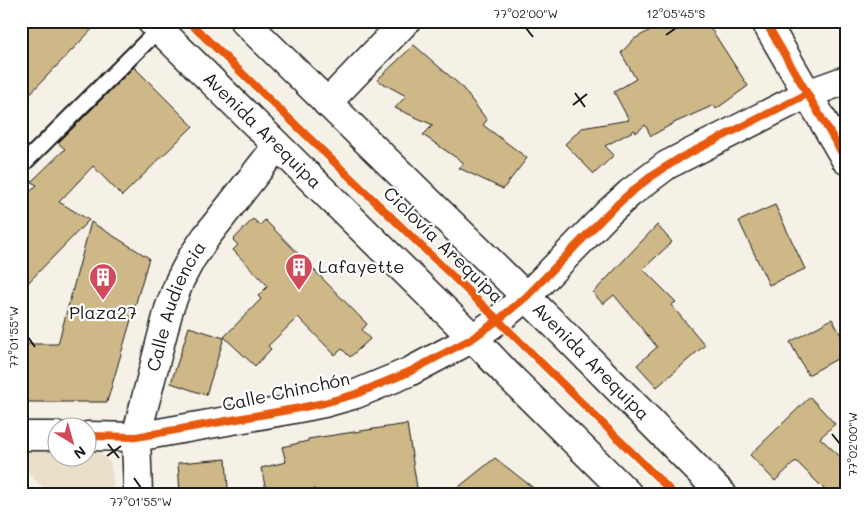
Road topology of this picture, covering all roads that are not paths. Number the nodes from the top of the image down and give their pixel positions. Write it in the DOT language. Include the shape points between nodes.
graph roads {
  1 [pos="244,21"];
  2 [pos="406,21"];
  3 [pos="765,21"];
  4 [pos="155,25"];
  5 [pos="846,80"];
  6 [pos="807,94"];
  7 [pos="327,103"];
  8 [pos="277,146"];
  9 [pos="846,160"];
  10 [pos="21,166"];
  11 [pos="526,297"];
  12 [pos="473,338"];
  13 [pos="21,436"];
  14 [pos="48,436"];
  15 [pos="98,436"];
  16 [pos="136,437"];
  17 [pos="138,494"];
  18 [pos="628,494"];
  19 [pos="722,494"];
  1 -- 7 [label="street, Avenida Arequipa"];
  2 -- 7 [label="street"];
  3 -- 6 [label="street"];
  4 -- 8 [label="street, Avenida Arequipa"];
  4 -- 10 [label="lane"];
  5 -- 6 [label="street, Calle Chinchón"];
  6 -- 9 [label="street"];
  6 -- 11 [label="street, Calle Chinchón" via="653,175 608,213"];
  7 -- 11 [label="street, Avenida Arequipa"];
  8 -- 12 [label="street, Avenida Arequipa"];
  8 -- 16 [label="street, Calle Audiencia" via="206,237 180,280 169,309"];
  11 -- 12 [label="street, Calle Chinchón"];
  11 -- 19 [label="street, Avenida Arequipa"];
  12 -- 16 [label="street, Calle Chinchón" via="409,372 356,394 294,409"];
  12 -- 18 [label="street, Avenida Arequipa"];
  13 -- 14 [label="street"];
  15 -- 16 [label="street, Calle Chinchón"];
  16 -- 17 [label="street, Calle Audiencia"];
}
